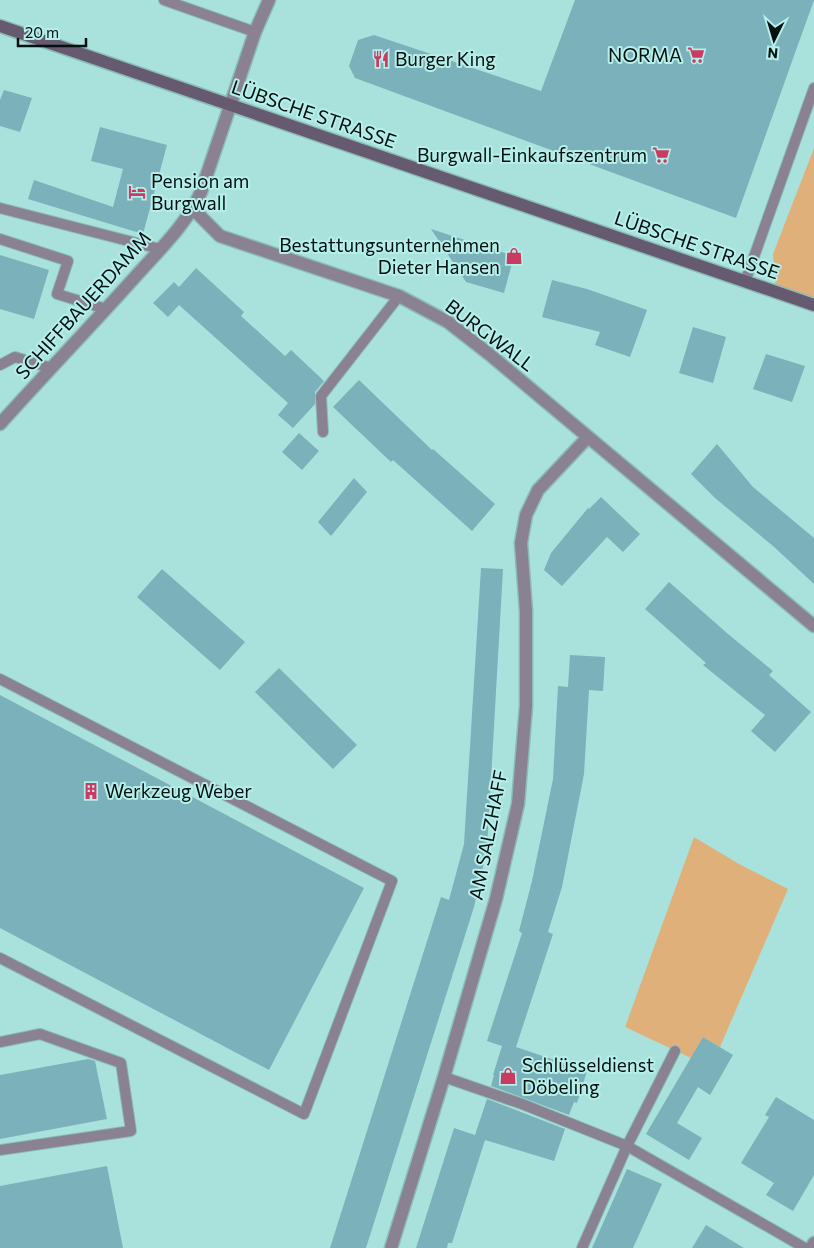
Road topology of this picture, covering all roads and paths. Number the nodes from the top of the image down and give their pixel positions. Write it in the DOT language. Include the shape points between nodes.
graph roads {
  1 [pos="164,0"];
  2 [pos="269,0"];
  3 [pos="0,26"];
  4 [pos="255,32"];
  5 [pos="814,88"];
  6 [pos="232,105"];
  7 [pos="0,208"];
  8 [pos="193,209"];
  9 [pos="0,239"];
  10 [pos="160,249"];
  11 [pos="745,282"];
  12 [pos="399,296"];
  13 [pos="814,305"];
  14 [pos="106,309"];
  15 [pos="0,365"];
  16 [pos="51,368"];
  17 [pos="0,424"];
  18 [pos="324,432"];
  19 [pos="588,436"];
  20 [pos="814,626"];
  21 [pos="0,678"];
  22 [pos="0,958"];
  23 [pos="0,1042"];
  24 [pos="674,1050"];
  25 [pos="444,1077"];
  26 [pos="627,1146"];
  27 [pos="0,1150"];
  28 [pos="814,1243"];
  29 [pos="391,1248"];
  30 [pos="582,1248"];
  31 [pos="805,1248"];
  32 [pos="811,1248"];
  1 -- 4 [label="lane"];
  2 -- 4 [label="street"];
  3 -- 6 [label="street, LÜBSCHE STRASSE"];
  4 -- 6 [label="street"];
  5 -- 11 [label="lane"];
  6 -- 8 [label="street"];
  6 -- 11 [label="street, LÜBSCHE STRASSE"];
  7 -- 10 [label="lane"];
  8 -- 10 [label="street, SCHIFFBAUERDAMM"];
  8 -- 12 [label="street, BURGWALL" via="220,236"];
  9 -- 14 [label="lane" via="68,261 57,294"];
  10 -- 14 [label="street, SCHIFFBAUERDAMM"];
  11 -- 13 [label="street, LÜBSCHE STRASSE"];
  12 -- 18 [label="lane" via="321,396"];
  12 -- 19 [label="street, BURGWALL" via="448,322"];
  14 -- 16 [label="street, SCHIFFBAUERDAMM"];
  15 -- 16 [label="lane" via="15,357"];
  16 -- 17 [label="street, SCHIFFBAUERDAMM"];
  19 -- 20 [label="street, BURGWALL"];
  19 -- 25 [label="street, AM SALZHAFF" via="538,490 526,515 521,543 526,611 526,706 518,804 496,899"];
  21 -- 22 [label="lane" via="392,880 304,1114"];
  23 -- 27 [label="lane" via="40,1034 122,1063 131,1131"];
  24 -- 26 [label="lane"];
  25 -- 26 [label="lane"];
  25 -- 29 [label="street, AM SALZHAFF"];
  26 -- 30 [label="lane"];
  26 -- 31 [label="lane"];
  28 -- 32 [label="street"];
}
